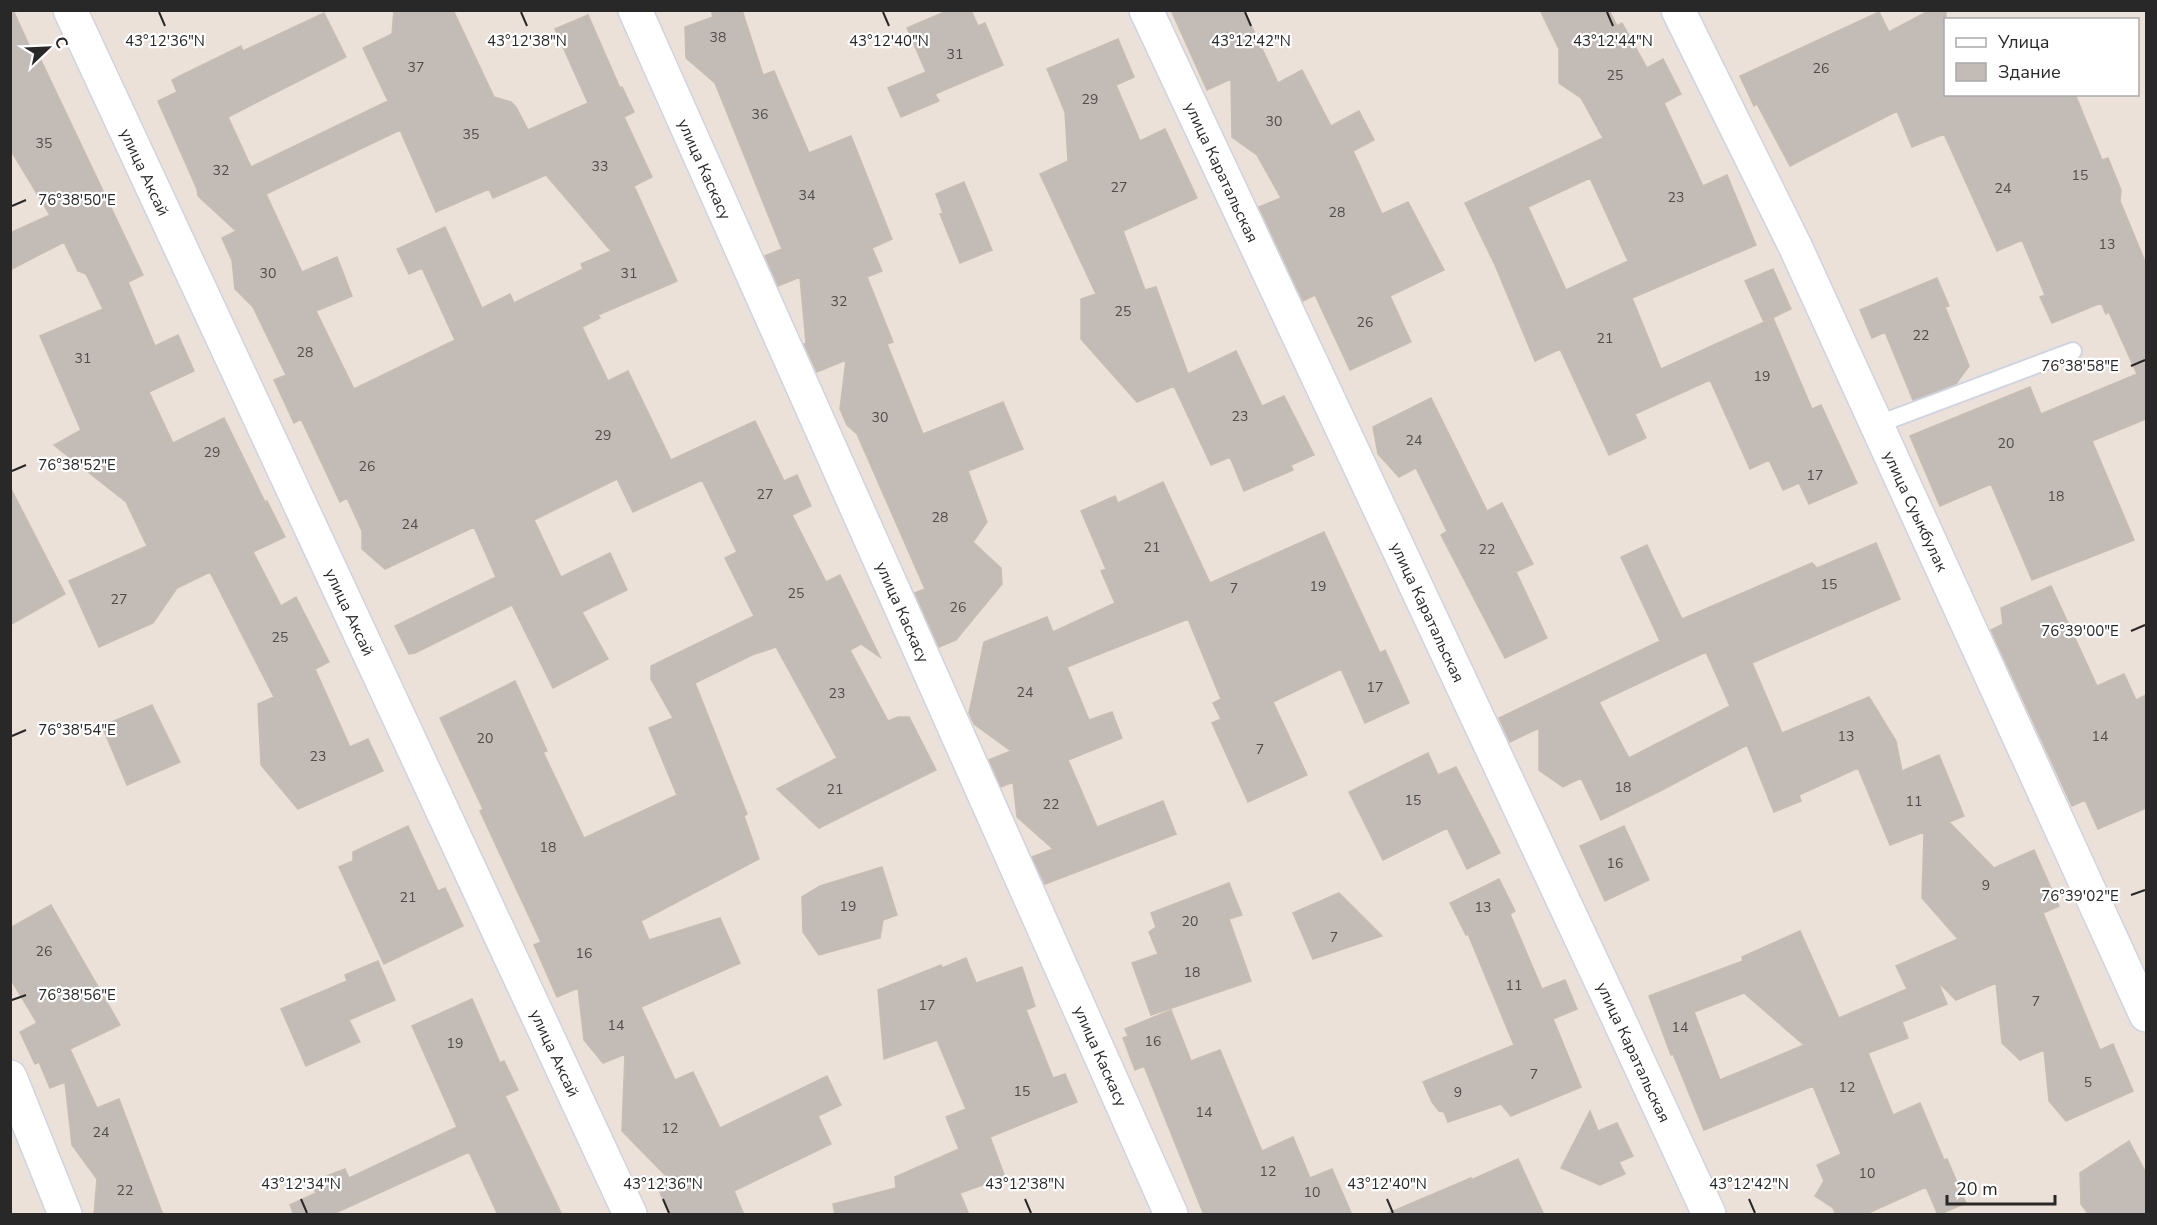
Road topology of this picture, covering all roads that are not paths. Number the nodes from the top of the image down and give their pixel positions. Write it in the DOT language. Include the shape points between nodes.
graph roads {
  1 [pos="70,10"];
  2 [pos="635,10"];
  3 [pos="1146,10"];
  4 [pos="1678,10"];
  5 [pos="2073,351"];
  6 [pos="1876,425"];
  7 [pos="2146,1015"];
  8 [pos="10,1077"];
  9 [pos="66,1215"];
  10 [pos="630,1215"];
  11 [pos="1171,1215"];
  12 [pos="1709,1215"];
  1 -- 10 [label="street, улица Аксай"];
  2 -- 11 [label="street, улица Каскасу"];
  3 -- 12 [label="street, улица Каратальская"];
  4 -- 6 [label="street, улица Суыкбулак" via="1796,248"];
  5 -- 6 [label="lane"];
  6 -- 7 [label="street, улица Суыкбулак"];
  8 -- 9 [label="street"];
}
